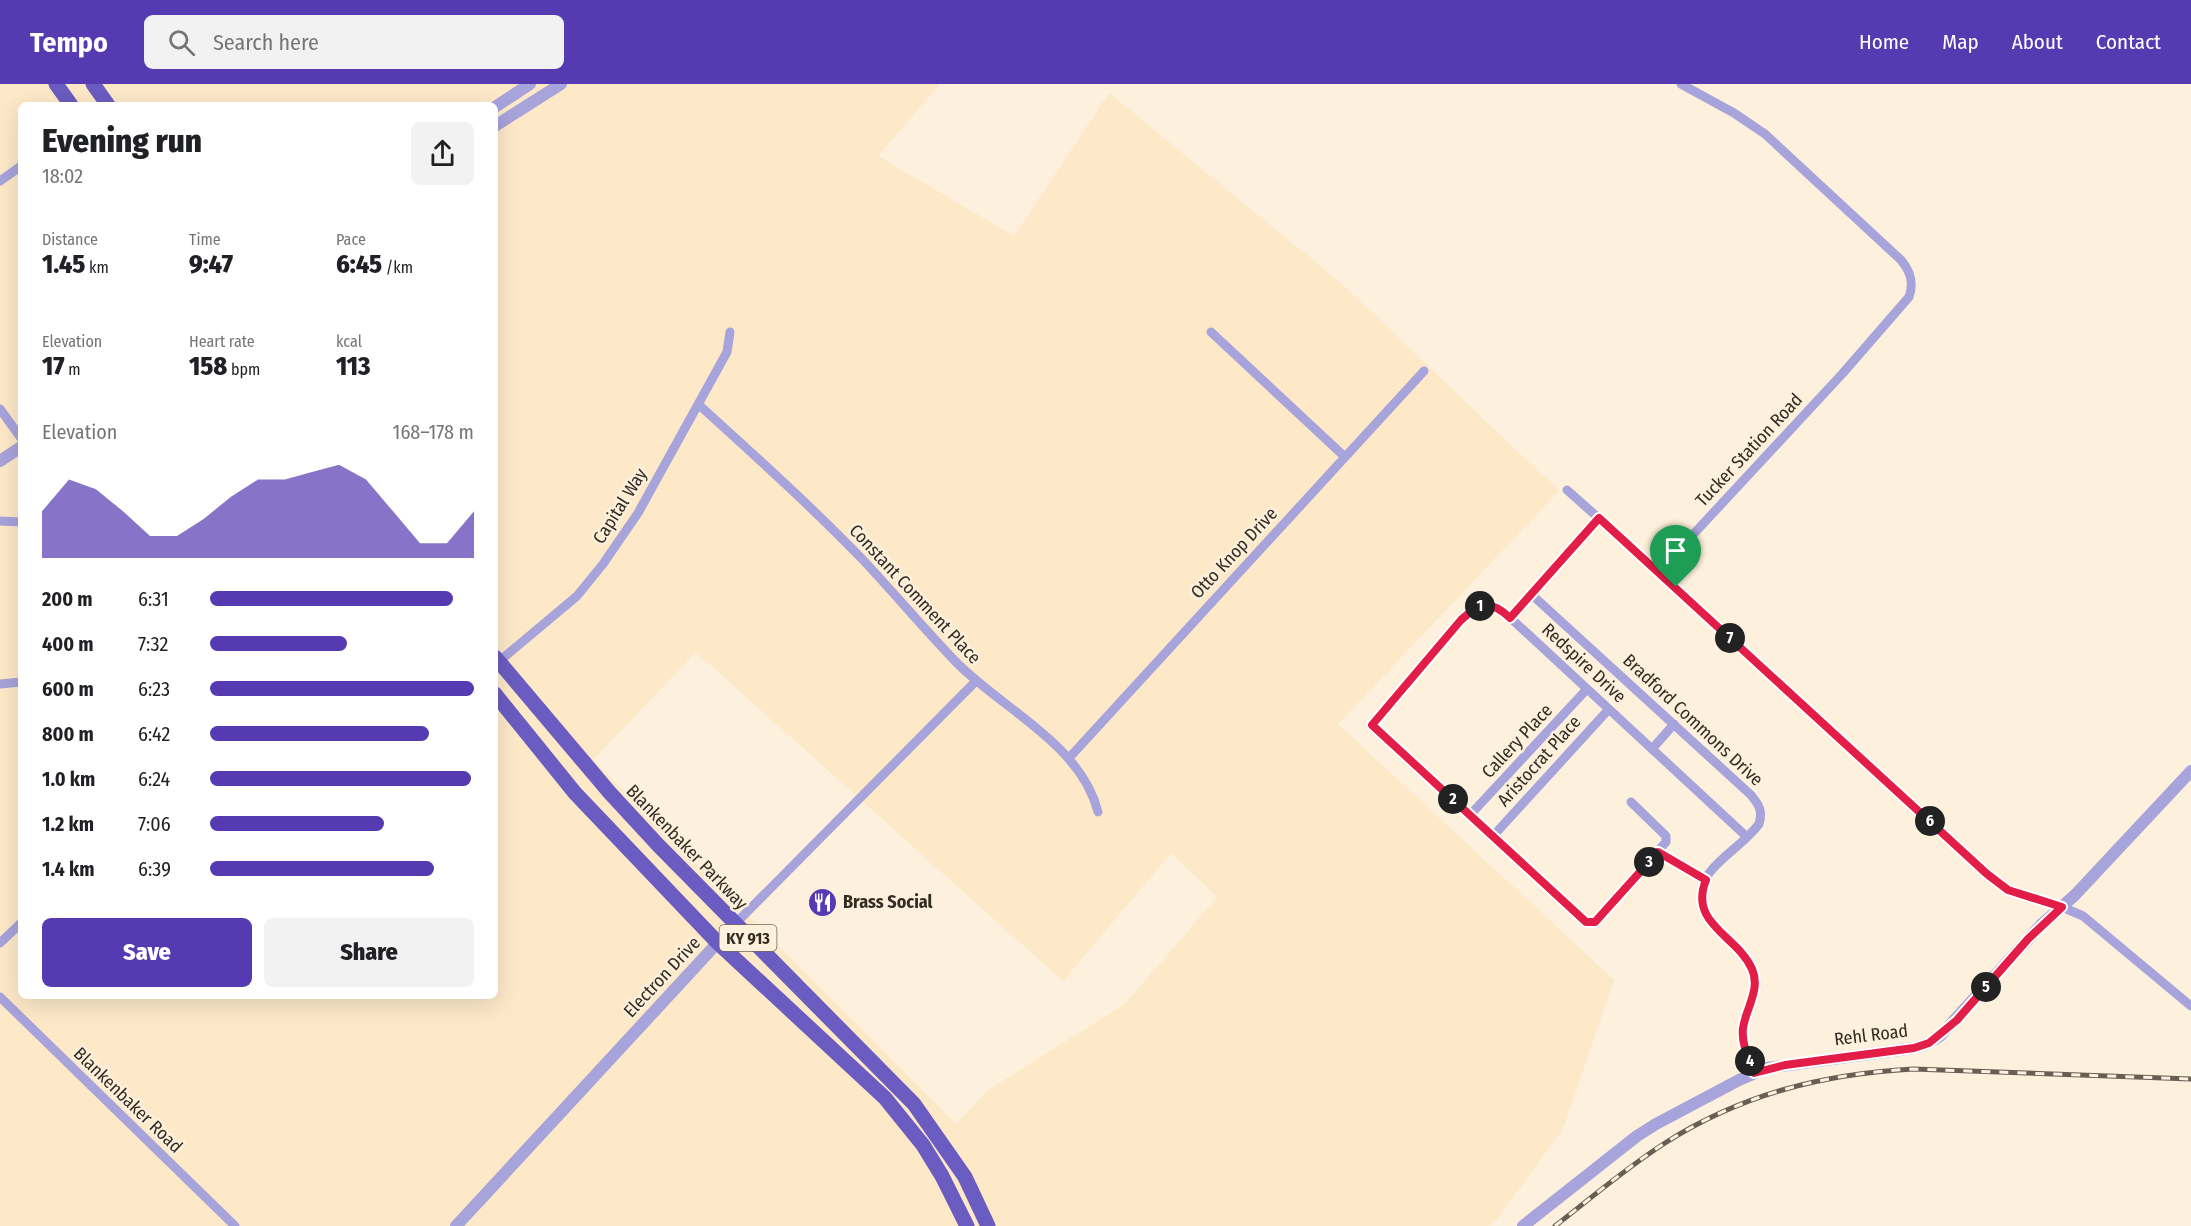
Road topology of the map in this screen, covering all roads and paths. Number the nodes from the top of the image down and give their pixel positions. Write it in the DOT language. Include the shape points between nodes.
graph roads {
  1 [pos="56,84"];
  2 [pos="93,84"];
  3 [pos="530,84"];
  4 [pos="561,84"];
  5 [pos="1681,84"];
  6 [pos="69,102"];
  7 [pos="106,102"];
  8 [pos="498,105"];
  9 [pos="498,124"];
  10 [pos="18,168"];
  11 [pos="0,180"];
  12 [pos="730,332"];
  13 [pos="1211,332"];
  14 [pos="1424,371"];
  15 [pos="698,404"];
  16 [pos="0,409"];
  17 [pos="18,434"];
  18 [pos="18,449"];
  19 [pos="1345,457"];
  20 [pos="0,461"];
  21 [pos="1567,490"];
  22 [pos="1599,518"];
  23 [pos="0,521"];
  24 [pos="18,522"];
  25 [pos="1676,587"];
  26 [pos="1531,594"];
  27 [pos="1510,618"];
  28 [pos="498,659"];
  29 [pos="498,663"];
  30 [pos="976,681"];
  31 [pos="18,682"];
  32 [pos="0,684"];
  33 [pos="1587,689"];
  34 [pos="498,698"];
  35 [pos="1609,709"];
  36 [pos="1674,724"];
  37 [pos="1652,749"];
  38 [pos="1069,758"];
  39 [pos="2191,771"];
  40 [pos="1631,802"];
  41 [pos="1098,812"];
  42 [pos="1470,815"];
  43 [pos="1494,835"];
  44 [pos="1748,837"];
  45 [pos="1658,852"];
  46 [pos="1706,880"];
  47 [pos="2062,907"];
  48 [pos="734,925"];
  49 [pos="18,927"];
  50 [pos="718,942"];
  51 [pos="0,943"];
  52 [pos="0,997"];
  53 [pos="2191,1006"];
  54 [pos="1754,1073"];
  55 [pos="235,1226"];
  56 [pos="456,1226"];
  57 [pos="967,1226"];
  58 [pos="988,1226"];
  59 [pos="1523,1226"];
  1 -- 6 [label="main road"];
  2 -- 7 [label="main road"];
  3 -- 8 [label="street"];
  4 -- 9 [label="street"];
  5 -- 25 [label="street, Tucker Station Road" via="1765,134 1901,260 1910,273 1912,288 1909,297 1843,373 1675,554 1669,569"];
  10 -- 11 [label="street"];
  12 -- 15 [label="street, Capital Way" via="728,352"];
  13 -- 19 [label="street"];
  14 -- 19 [label="street, Otto Knop Drive"];
  15 -- 28 [label="street, Capital Way" via="638,513 589,583"];
  15 -- 30 [label="street, Constant Comment Place" via="804,502"];
  16 -- 17 [label="street"];
  18 -- 20 [label="street"];
  19 -- 38 [label="street, Otto Knop Drive"];
  21 -- 22 [label="street"];
  22 -- 25 [label="street"];
  22 -- 26 [label="street"];
  23 -- 24 [label="street"];
  25 -- 47 [label="street" via="1987,874 2008,890"];
  26 -- 27 [label="street"];
  26 -- 36 [label="street, Bradford Commons Drive"];
  27 -- 33 [label="street, Redspire Drive"];
  27 -- 42 [label="street, Redspire Drive" via="1485,604 1474,608 1372,725"];
  29 -- 48 [label="main road, Blankenbaker Parkway / KY 913" via="610,793"];
  30 -- 38 [label="street, Constant Comment Place"];
  30 -- 48 [label="street, Electron Drive"];
  31 -- 32 [label="street"];
  33 -- 35 [label="street, Redspire Drive"];
  33 -- 42 [label="street, Callery Place"];
  34 -- 50 [label="main road, KY 913" via="575,793"];
  35 -- 37 [label="street, Redspire Drive"];
  35 -- 43 [label="street, Aristocrat Place"];
  36 -- 37 [label="street"];
  36 -- 44 [label="street, Bradford Commons Drive" via="1758,804 1762,814 1759,824"];
  37 -- 44 [label="street, Redspire Drive"];
  38 -- 41 [label="street, Constant Comment Place" via="1087,783"];
  39 -- 47 [label="street, Rehl Road"];
  40 -- 45 [label="street" via="1666,836"];
  42 -- 43 [label="street, Redspire Drive"];
  43 -- 45 [label="street, Redspire Drive" via="1586,922 1595,922"];
  44 -- 46 [label="street, Bradford Commons Drive"];
  45 -- 46 [label="street"];
  46 -- 54 [label="street" via="1704,912 1752,969 1754,991 1743,1028"];
  47 -- 53 [label="street" via="2091,922"];
  47 -- 54 [label="street, Rehl Road" via="2028,939 1957,1020 1929,1043"];
  48 -- 50 [label="street, Electron Drive"];
  48 -- 58 [label="main road, Blankenbaker Parkway / KY 913" via="914,1104 965,1177"];
  49 -- 51 [label="street"];
  50 -- 56 [label="street, Electron Drive"];
  50 -- 57 [label="main road, KY 913" via="862,1076 904,1121 942,1176"];
  52 -- 55 [label="street, Blankenbaker Road"];
  54 -- 59 [label="street, Rehl Road" via="1647,1130"];
}
